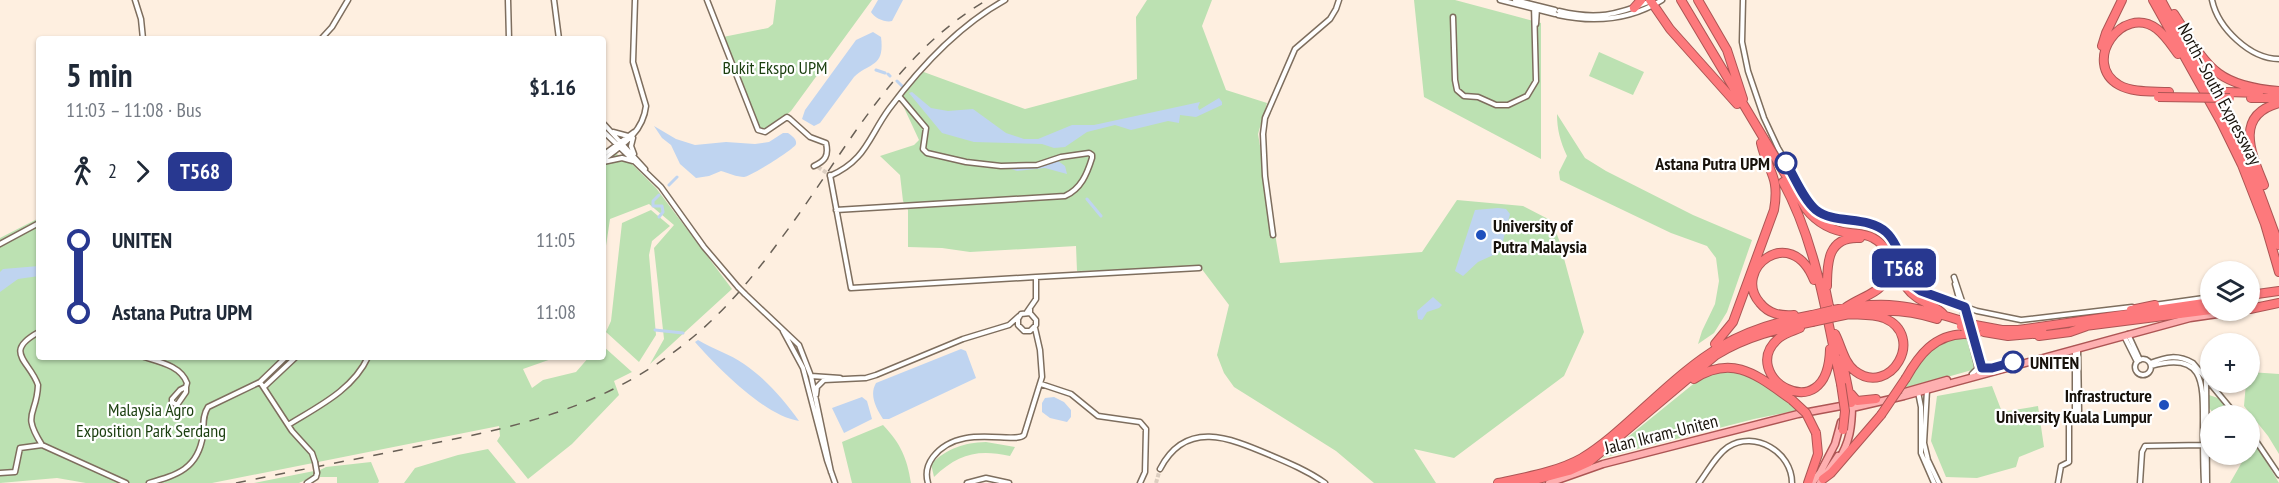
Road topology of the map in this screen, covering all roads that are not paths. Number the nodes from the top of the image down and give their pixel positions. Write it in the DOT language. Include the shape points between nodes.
graph roads {
  1 [pos="135,0"];
  2 [pos="348,0"];
  3 [pos="508,0"];
  4 [pos="554,0"];
  5 [pos="634,0"];
  6 [pos="707,0"];
  7 [pos="1005,0"];
  8 [pos="1339,0"];
  9 [pos="1500,0"];
  10 [pos="1515,0"];
  11 [pos="1641,0"];
  12 [pos="1662,0"];
  13 [pos="1676,0"];
  14 [pos="1681,0"];
  15 [pos="1698,0"];
  16 [pos="1743,0"];
  17 [pos="2121,0"];
  18 [pos="2153,0"];
  19 [pos="2163,0"];
  20 [pos="2212,0"];
  21 [pos="1652,2"];
  22 [pos="1525,6"];
  23 [pos="1535,7"];
  24 [pos="1634,8"];
  25 [pos="1549,12"];
  26 [pos="1558,13"];
  27 [pos="1453,17"];
  28 [pos="1591,18"];
  29 [pos="1535,22"];
  30 [pos="143,36"];
  31 [pos="324,36"];
  32 [pos="509,36"];
  33 [pos="559,36"];
  34 [pos="2279,59"];
  35 [pos="2191,69"];
  36 [pos="2279,92"];
  37 [pos="2228,95"];
  38 [pos="899,96"];
  39 [pos="2279,100"];
  40 [pos="1741,106"];
  41 [pos="606,130"];
  42 [pos="632,135"];
  43 [pos="609,138"];
  44 [pos="1761,143"];
  45 [pos="620,145"];
  46 [pos="608,151"];
  47 [pos="606,158"];
  48 [pos="634,159"];
  49 [pos="606,161"];
  50 [pos="818,166"];
  51 [pos="1790,185"];
  52 [pos="836,210"];
  53 [pos="36,225"];
  54 [pos="2275,233"];
  55 [pos="1273,235"];
  56 [pos="0,244"];
  57 [pos="2279,245"];
  58 [pos="1199,268"];
  59 [pos="2279,272"];
  60 [pos="1036,277"];
  61 [pos="2260,295"];
  62 [pos="1824,296"];
  63 [pos="2277,298"];
  64 [pos="2200,299"];
  65 [pos="2260,302"];
  66 [pos="2200,304"];
  67 [pos="2155,305"];
  68 [pos="2260,305"];
  69 [pos="1963,306"];
  70 [pos="1029,311"];
  71 [pos="1846,311"];
  72 [pos="2200,311"];
  73 [pos="1944,315"];
  74 [pos="1019,316"];
  75 [pos="2200,317"];
  76 [pos="1811,318"];
  77 [pos="2105,318"];
  78 [pos="779,325"];
  79 [pos="1009,325"];
  80 [pos="1961,327"];
  81 [pos="1019,328"];
  82 [pos="1976,330"];
  83 [pos="1033,331"];
  84 [pos="36,334"];
  85 [pos="2126,334"];
  86 [pos="1833,340"];
  87 [pos="2066,348"];
  88 [pos="2077,349"];
  89 [pos="1699,359"];
  90 [pos="152,360"];
  91 [pos="283,360"];
  92 [pos="293,360"];
  93 [pos="366,360"];
  94 [pos="2139,361"];
  95 [pos="2150,365"];
  96 [pos="808,367"];
  97 [pos="1992,368"];
  98 [pos="2200,372"];
  99 [pos="805,373"];
  100 [pos="1972,374"];
  101 [pos="822,376"];
  102 [pos="811,378"];
  103 [pos="844,379"];
  104 [pos="837,380"];
  105 [pos="260,382"];
  106 [pos="808,384"];
  107 [pos="1041,384"];
  108 [pos="186,387"];
  109 [pos="264,387"];
  110 [pos="1927,390"];
  111 [pos="1918,392"];
  112 [pos="1850,393"];
  113 [pos="2217,393"];
  114 [pos="816,395"];
  115 [pos="1665,399"];
  116 [pos="1876,399"];
  117 [pos="2204,405"];
  118 [pos="2227,405"];
  119 [pos="1852,406"];
  120 [pos="1841,407"];
  121 [pos="1921,407"];
  122 [pos="1927,408"];
  123 [pos="1648,409"];
  124 [pos="1923,419"];
  125 [pos="288,425"];
  126 [pos="1845,430"];
  127 [pos="42,445"];
  128 [pos="2200,445"];
  129 [pos="2260,447"];
  130 [pos="2206,465"];
  131 [pos="1160,469"];
  132 [pos="831,472"];
  133 [pos="0,473"];
  134 [pos="2279,475"];
  135 [pos="1822,477"];
  136 [pos="126,483"];
  137 [pos="149,483"];
  138 [pos="307,483"];
  139 [pos="835,483"];
  140 [pos="928,483"];
  141 [pos="967,483"];
  142 [pos="1009,483"];
  143 [pos="1140,483"];
  144 [pos="1325,483"];
  145 [pos="1498,483"];
  146 [pos="1523,483"];
  147 [pos="1549,483"];
  148 [pos="1699,483"];
  149 [pos="1792,483"];
  150 [pos="1810,483"];
  151 [pos="1937,483"];
  152 [pos="2058,483"];
  153 [pos="2140,483"];
  154 [pos="2206,483"];
  1 -- 30 [label="street"];
  2 -- 31 [label="street"];
  3 -- 32 [label="street"];
  4 -- 33 [label="street"];
  5 -- 42 [label="street" via="633,62 646,106 643,120"];
  6 -- 50 [label="street" via="758,130 765,132 787,117 810,137 826,143 827,157 814,166"];
  7 -- 38 [label="street" via="958,32"];
  8 -- 55 [label="street" via="1330,19 1295,49 1265,118 1265,176"];
  9 -- 22 [label="street"];
  10 -- 23 [label="street"];
  11 -- 24 [label="highway"];
  12 -- 21 [label="street"];
  13 -- 40 [label="highway"];
  14 -- 40 [label="highway"];
  15 -- 40 [label="highway" via="1727,50"];
  16 -- 69 [label="street" via="1742,42 1748,71 1764,118 1809,202 1826,215 1883,230 1891,238 1914,286"];
  17 -- 37 [label="highway, bridge" via="2101,49 2104,75 2114,86 2131,94 2158,97"];
  18 -- 35 [label="highway, North–South Expressway"];
  19 -- 36 [label="highway" via="2216,72 2245,87"];
  19 -- 54 [label="highway, North–South Expressway" via="2248,161"];
  20 -- 34 [label="street" via="2220,19 2240,43 2262,58"];
  21 -- 24 [label="street"];
  21 -- 28 [label="street" via="1622,17"];
  21 -- 40 [label="highway" via="1670,29"];
  22 -- 23 [label="street"];
  22 -- 29 [label="street"];
  23 -- 25 [label="street"];
  23 -- 26 [label="street"];
  23 -- 29 [label="street"];
  24 -- 28 [label="street"];
  25 -- 26 [label="street"];
  25 -- 29 [label="street"];
  26 -- 28 [label="street"];
  27 -- 29 [label="street" via="1458,90 1464,96 1502,105 1522,100 1533,87"];
  35 -- 37 [label="highway" via="2155,27 2132,23 2115,32 2104,53 2111,77 2129,88"];
  35 -- 59 [label="highway, North–South Expressway" via="2242,165"];
  36 -- 37 [label="highway"];
  37 -- 39 [label="highway"];
  38 -- 52 [label="street" via="853,164 830,176"];
  38 -- 52 [label="street" via="926,128 923,149 927,153 1001,166 1037,165 1089,153 1092,158 1085,178 1065,196"];
  39 -- 54 [label="highway" via="2257,115 2249,136 2271,205"];
  40 -- 44 [label="highway"];
  40 -- 51 [label="highway"];
  41 -- 42 [label="street"];
  41 -- 43 [label="street"];
  41 -- 45 [label="street"];
  42 -- 45 [label="street"];
  42 -- 48 [label="street"];
  43 -- 45 [label="street"];
  43 -- 46 [label="street"];
  44 -- 62 [label="highway" via="1803,227"];
  44 -- 89 [label="highway" via="1774,176 1774,210 1733,322"];
  45 -- 46 [label="street"];
  45 -- 47 [label="street"];
  45 -- 48 [label="street"];
  48 -- 49 [label="street"];
  48 -- 78 [label="street, bridge" via="661,187 738,287"];
  51 -- 62 [label="highway" via="1815,249"];
  51 -- 73 [label="highway" via="1817,221 1880,242 1908,290"];
  52 -- 60 [label="street" via="850,288"];
  53 -- 56 [label="street"];
  54 -- 57 [label="highway, North–South Expressway"];
  58 -- 60 [label="street"];
  60 -- 70 [label="street" via="1037,295"];
  61 -- 63 [label="highway"];
  62 -- 71 [label="highway" via="1827,263 1834,246 1857,238 1876,245 1886,262 1883,284"];
  62 -- 76 [label="highway" via="1809,267 1796,255 1773,254 1758,265 1752,284 1761,305 1773,314"];
  62 -- 86 [label="highway"];
  63 -- 65 [label="highway"];
  63 -- 68 [label="highway"];
  64 -- 67 [label="street"];
  66 -- 77 [label="highway"];
  67 -- 69 [label="street" via="2021,320"];
  67 -- 77 [label="highway"];
  69 -- 69 [label="street" via="1954,277"];
  69 -- 97 [label="street" via="1980,365"];
  69 -- 100 [label="street" via="1977,365"];
  70 -- 74 [label="street"];
  70 -- 83 [label="street" via="1036,320"];
  71 -- 73 [label="highway" via="1892,304"];
  71 -- 76 [label="highway, bridge"];
  71 -- 80 [label="highway" via="1901,310"];
  71 -- 86 [label="highway" via="1879,317 1894,325 1903,341 1899,363 1880,376 1861,375 1849,366"];
  72 -- 82 [label="highway" via="2018,339 2000,339"];
  73 -- 80 [label="highway"];
  74 -- 79 [label="street"];
  74 -- 81 [label="street"];
  75 -- 85 [label="main road"];
  76 -- 86 [label="highway" via="1779,338 1771,348 1768,365 1779,385 1792,392 1818,386 1828,370"];
  76 -- 89 [label="highway" via="1750,330"];
  76 -- 115 [label="highway" via="1730,347"];
  77 -- 82 [label="highway" via="2018,330"];
  78 -- 96 [label="street" via="799,345"];
  78 -- 99 [label="street"];
  79 -- 81 [label="street"];
  79 -- 103 [label="street" via="963,339 876,375"];
  80 -- 82 [label="highway, bridge"];
  80 -- 82 [label="highway, bridge"];
  80 -- 135 [label="highway, bridge" via="1922,352 1881,415 1831,473"];
  81 -- 83 [label="street"];
  83 -- 107 [label="street" via="1040,350"];
  84 -- 127 [label="street" via="23,343 21,357 38,385 30,422"];
  85 -- 87 [label="main road"];
  85 -- 88 [label="main road"];
  85 -- 94 [label="street"];
  86 -- 112 [label="highway"];
  86 -- 120 [label="highway" via="1834,374"];
  86 -- 126 [label="highway, bridge" via="1849,408"];
  87 -- 88 [label="main road"];
  87 -- 97 [label="main road"];
  88 -- 110 [label="main road"];
  88 -- 152 [label="street" via="2079,411 2069,423 2069,462 2061,466"];
  89 -- 123 [label="highway"];
  90 -- 108 [label="street" via="172,367 185,378"];
  91 -- 105 [label="street"];
  92 -- 109 [label="street"];
  93 -- 125 [label="street" via="358,374 332,398"];
  94 -- 95 [label="street" via="2146,360"];
  94 -- 95 [label="street" via="2135,370 2140,375 2147,374"];
  95 -- 98 [label="street" via="2166,357 2185,358"];
  95 -- 117 [label="street" via="2170,360 2188,364 2198,375"];
  96 -- 101 [label="street"];
  96 -- 102 [label="street"];
  97 -- 100 [label="main road"];
  99 -- 102 [label="street"];
  99 -- 106 [label="street"];
  100 -- 116 [label="main road"];
  101 -- 102 [label="street"];
  101 -- 103 [label="street"];
  102 -- 104 [label="street"];
  102 -- 106 [label="street"];
  102 -- 114 [label="street"];
  103 -- 104 [label="street"];
  104 -- 114 [label="street" via="819,383"];
  105 -- 109 [label="street"];
  105 -- 137 [label="street" via="208,408 200,447 190,465 176,475"];
  106 -- 132 [label="street"];
  107 -- 140 [label="street" via="1021,438 977,436 949,444 928,464"];
  107 -- 143 [label="street" via="1071,394 1098,416 1145,424 1144,472"];
  109 -- 125 [label="street"];
  110 -- 111 [label="main road"];
  110 -- 122 [label="street"];
  111 -- 119 [label="main road"];
  111 -- 121 [label="street"];
  112 -- 116 [label="highway" via="1857,400"];
  112 -- 119 [label="highway"];
  113 -- 118 [label="street"];
  114 -- 132 [label="street"];
  115 -- 123 [label="highway"];
  115 -- 150 [label="highway, bridge" via="1712,369 1732,367 1751,373 1806,413 1816,433 1818,454"];
  116 -- 119 [label="main road"];
  119 -- 120 [label="main road, Jalan Ikram-Uniten" via="1845,401"];
  119 -- 135 [label="main road" via="1852,429 1845,447"];
  120 -- 135 [label="main road" via="1840,428"];
  120 -- 147 [label="main road, Jalan Ikram-Uniten" via="1798,414 1603,464"];
  121 -- 122 [label="street"];
  121 -- 124 [label="street"];
  122 -- 124 [label="street"];
  123 -- 145 [label="highway" via="1579,459"];
  123 -- 146 [label="highway" via="1589,462"];
  124 -- 151 [label="street" via="1920,444"];
  125 -- 138 [label="street, bridge" via="315,462 316,477"];
  126 -- 135 [label="main road" via="1839,454"];
  127 -- 133 [label="street" via="20,448 14,474"];
  127 -- 136 [label="street"];
  128 -- 153 [label="street" via="2145,446"];
  129 -- 134 [label="street"];
  130 -- 154 [label="street"];
  131 -- 144 [label="street" via="1180,445 1204,436 1220,437 1278,458"];
  132 -- 139 [label="street"];
  135 -- 150 [label="main road"];
  141 -- 142 [label="street" via="986,478"];
  148 -- 149 [label="street" via="1723,451 1747,441 1759,442 1780,454"];
}
